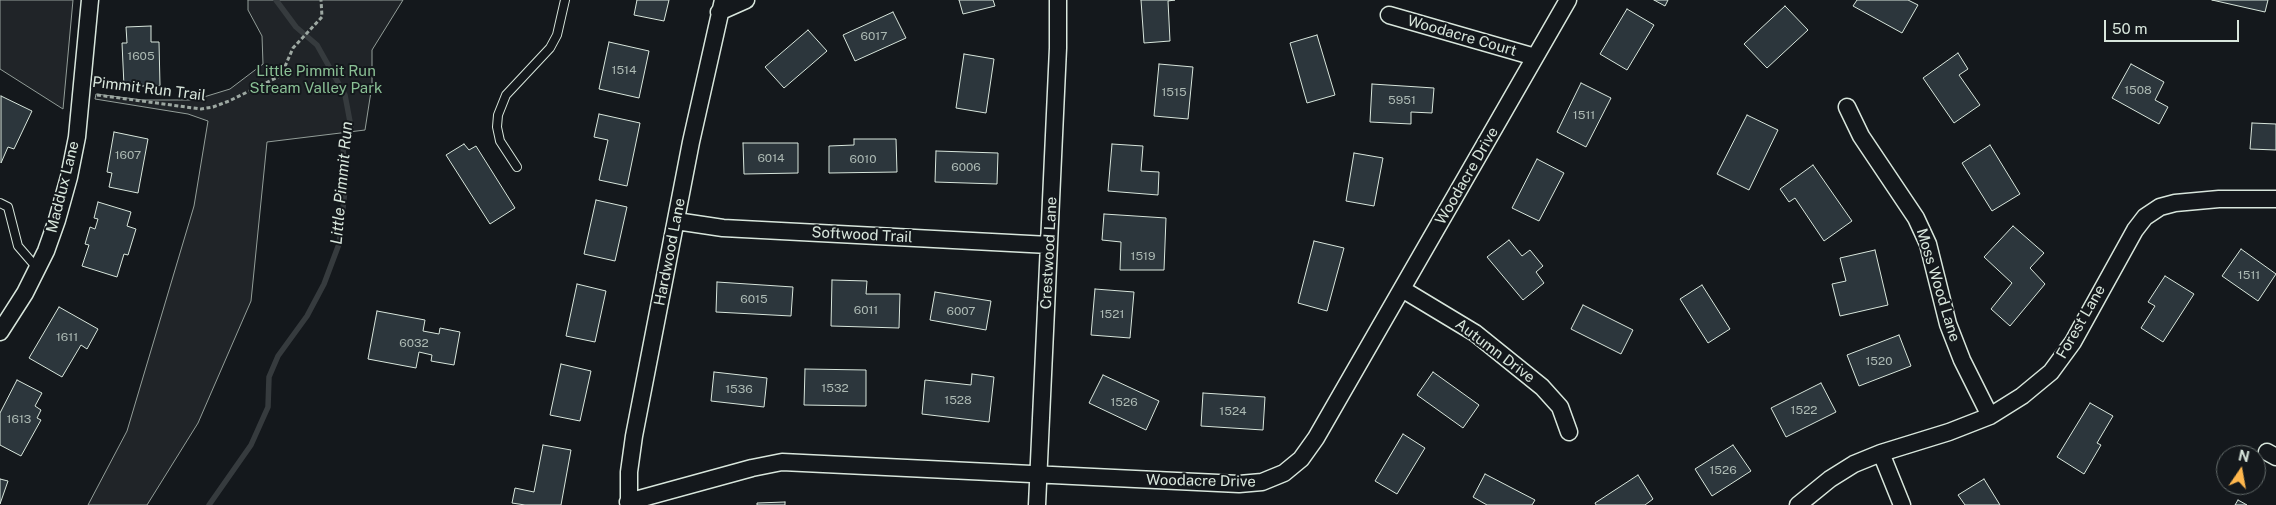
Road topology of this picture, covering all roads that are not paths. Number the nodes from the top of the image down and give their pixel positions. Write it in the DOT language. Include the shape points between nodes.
graph roads {
  1 [pos="90,0"];
  2 [pos="565,0"];
  3 [pos="746,0"];
  4 [pos="1058,0"];
  5 [pos="1568,0"];
  6 [pos="721,6"];
  7 [pos="1389,15"];
  8 [pos="1535,57"];
  9 [pos="1847,107"];
  10 [pos="518,167"];
  11 [pos="2276,199"];
  12 [pos="0,203"];
  13 [pos="676,221"];
  14 [pos="1049,245"];
  15 [pos="37,268"];
  16 [pos="1402,289"];
  17 [pos="0,332"];
  18 [pos="1990,416"];
  19 [pos="1569,432"];
  20 [pos="1881,452"];
  21 [pos="1039,475"];
  22 [pos="628,504"];
  23 [pos="1037,505"];
  24 [pos="1798,505"];
  25 [pos="1902,505"];
  1 -- 15 [label="street, Maddux Lane" via="82,92 69,177 57,220"];
  2 -- 10 [label="lane" via="557,34 550,48 506,95 498,114 500,141"];
  3 -- 6 [label="street"];
  4 -- 14 [label="street, Crestwood Lane"];
  5 -- 8 [label="street, Woodacre Drive"];
  6 -- 13 [label="street, Hardwood Lane"];
  7 -- 8 [label="street, Woodacre Court"];
  8 -- 16 [label="street, Woodacre Drive"];
  9 -- 18 [label="street, Moss Wood Lane" via="1861,136 1916,218 1928,244 1948,324"];
  11 -- 18 [label="street, Forest Lane" via="2174,203 2145,217 2134,230 2073,342 2051,372"];
  12 -- 15 [label="lane" via="8,207 18,246"];
  13 -- 14 [label="street, Softwood Trail" via="723,228"];
  13 -- 22 [label="street, Hardwood Lane" via="634,436"];
  14 -- 21 [label="street, Crestwood Lane"];
  15 -- 17 [label="street, Maddux Lane"];
  16 -- 19 [label="street, Autumn Drive" via="1475,333 1542,387 1560,407"];
  16 -- 21 [label="street, Woodacre Drive" via="1309,448 1284,473 1262,482 1240,484"];
  18 -- 20 [label="street, Forest Lane"];
  20 -- 24 [label="street, Forest Lane" via="1830,479"];
  20 -- 25 [label="street"];
  21 -- 22 [label="street, Woodacre Drive" via="782,462"];
  21 -- 23 [label="street, Crestwood Lane"];
}
